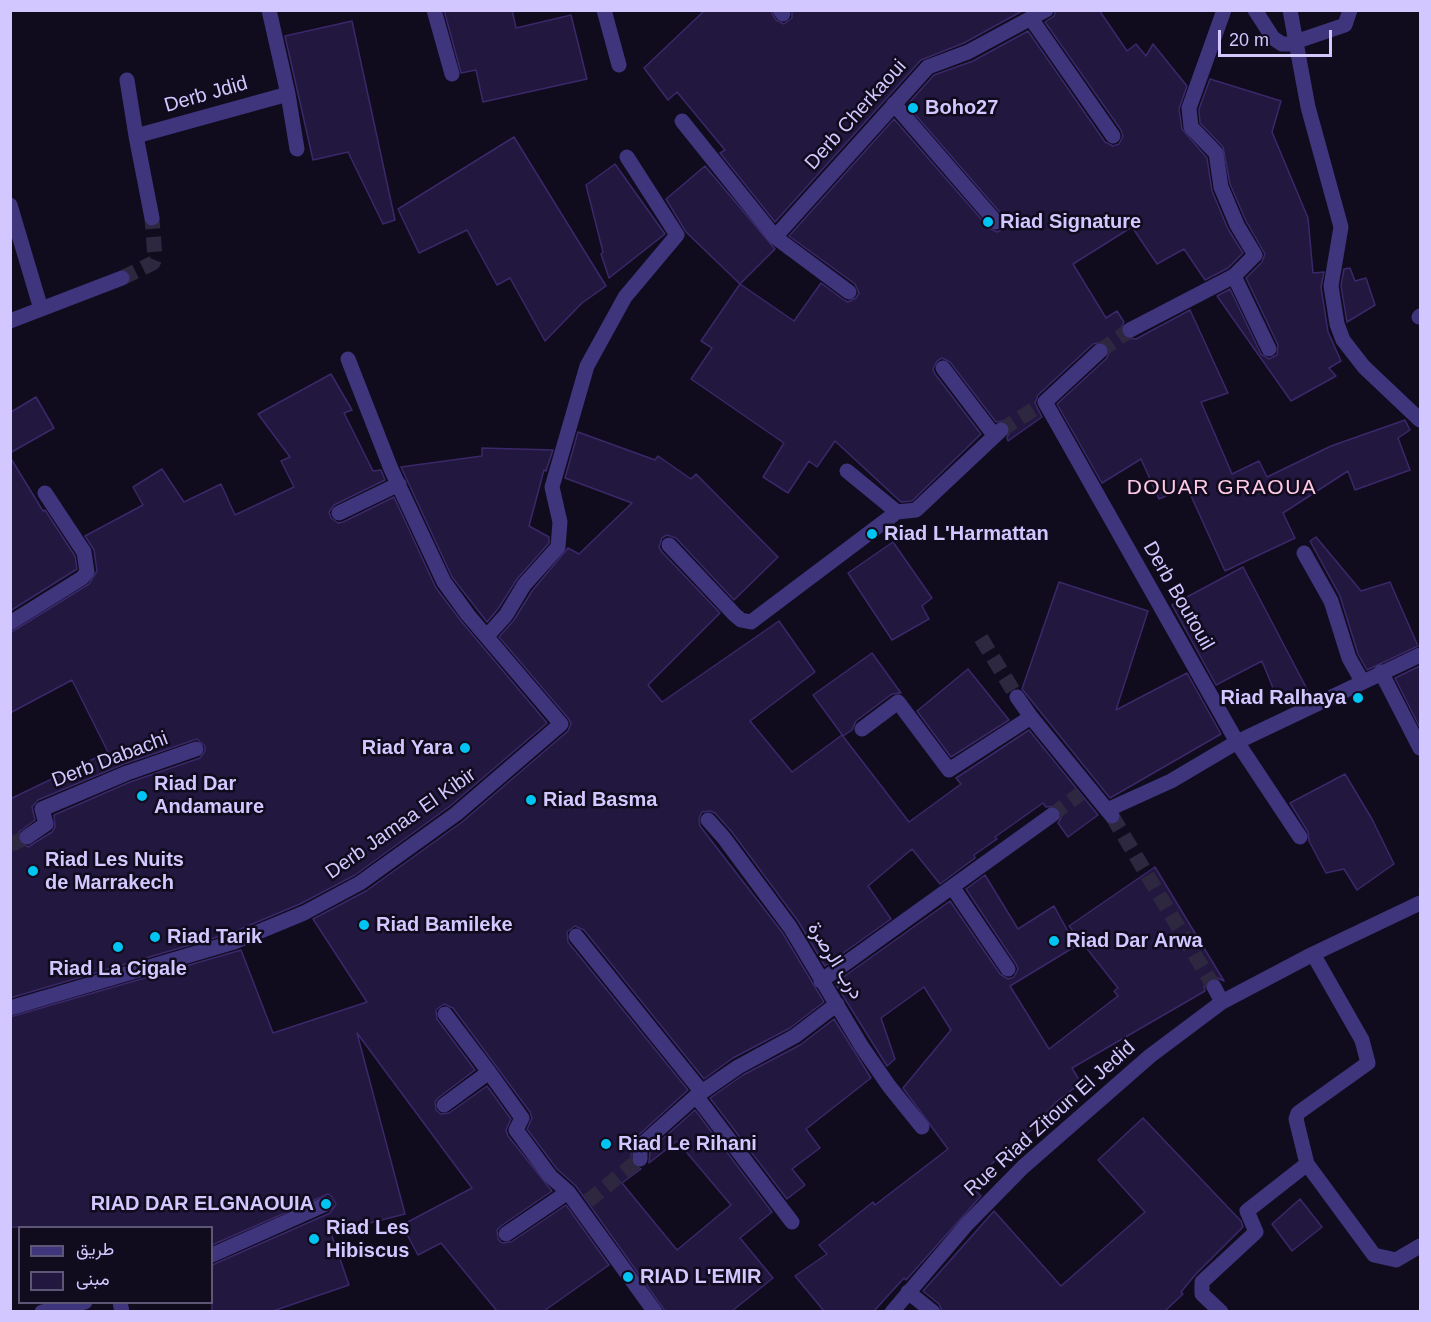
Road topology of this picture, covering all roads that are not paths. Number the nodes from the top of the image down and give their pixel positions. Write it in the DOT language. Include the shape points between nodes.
graph roads {
  1 [pos="269,10"];
  2 [pos="434,10"];
  3 [pos="604,10"];
  4 [pos="1046,10"];
  5 [pos="1255,10"];
  6 [pos="1290,10"];
  7 [pos="1350,10"];
  8 [pos="1219,15"];
  9 [pos="1032,20"];
  10 [pos="1296,42"];
  11 [pos="619,65"];
  12 [pos="452,74"];
  13 [pos="127,80"];
  14 [pos="288,94"];
  15 [pos="894,104"];
  16 [pos="682,121"];
  17 [pos="136,136"];
  18 [pos="1113,136"];
  19 [pos="297,149"];
  20 [pos="627,157"];
  21 [pos="10,205"];
  22 [pos="152,218"];
  23 [pos="996,222"];
  24 [pos="775,237"];
  25 [pos="1234,276"];
  26 [pos="122,279"];
  27 [pos="849,292"];
  28 [pos="41,309"];
  29 [pos="10,321"];
  30 [pos="1130,330"];
  31 [pos="1269,349"];
  32 [pos="1100,351"];
  33 [pos="348,359"];
  34 [pos="944,368"];
  35 [pos="1420,420"];
  36 [pos="847,471"];
  37 [pos="399,484"];
  38 [pos="45,493"];
  39 [pos="897,512"];
  40 [pos="339,513"];
  41 [pos="669,545"];
  42 [pos="1304,553"];
  43 [pos="10,623"];
  44 [pos="488,635"];
  45 [pos="1420,655"];
  46 [pos="1381,672"];
  47 [pos="1362,681"];
  48 [pos="1017,697"];
  49 [pos="1032,717"];
  50 [pos="862,729"];
  51 [pos="1237,742"];
  52 [pos="1420,748"];
  53 [pos="196,749"];
  54 [pos="1052,815"];
  55 [pos="708,820"];
  56 [pos="27,837"];
  57 [pos="1300,837"];
  58 [pos="953,888"];
  59 [pos="1420,903"];
  60 [pos="576,936"];
  61 [pos="1313,954"];
  62 [pos="1008,969"];
  63 [pos="821,981"];
  64 [pos="1214,987"];
  65 [pos="1222,1002"];
  66 [pos="837,1004"];
  67 [pos="10,1008"];
  68 [pos="445,1014"];
  69 [pos="489,1072"];
  70 [pos="698,1094"];
  71 [pos="444,1105"];
  72 [pos="922,1127"];
  73 [pos="640,1159"];
  74 [pos="1307,1164"];
  75 [pos="568,1192"];
  76 [pos="326,1204"];
  77 [pos="792,1221"];
  78 [pos="506,1234"];
  79 [pos="1420,1246"];
  80 [pos="213,1255"];
  81 [pos="908,1292"];
  82 [pos="75,1304"];
  83 [pos="42,1311"];
  84 [pos="655,1311"];
  85 [pos="892,1311"];
  86 [pos="933,1311"];
  87 [pos="1221,1311"];
  1 -- 14 [label="street"];
  2 -- 12 [label="street"];
  3 -- 11 [label="street"];
  4 -- 9 [label="street, Derb Cherkaoui"];
  5 -- 10 [label="street" via="1277,41"];
  6 -- 10 [label="street"];
  7 -- 10 [label="street" via="1345,25"];
  8 -- 25 [label="street" via="1189,108 1191,127 1216,153 1221,186 1255,255"];
  9 -- 15 [label="street, Derb Cherkaoui" via="968,52 934,63"];
  9 -- 18 [label="street"];
  10 -- 35 [label="street" via="1308,107 1341,227 1331,286 1337,324 1364,367"];
  13 -- 17 [label="street"];
  14 -- 17 [label="street, Derb Jdid"];
  14 -- 19 [label="street"];
  15 -- 23 [label="street"];
  15 -- 24 [label="street, Derb Cherkaoui"];
  16 -- 24 [label="street"];
  17 -- 22 [label="street"];
  20 -- 44 [label="street" via="677,235 625,297 587,366 552,487 560,522 558,547"];
  21 -- 28 [label="street"];
  24 -- 27 [label="street"];
  25 -- 30 [label="street"];
  25 -- 31 [label="street"];
  26 -- 28 [label="street"];
  28 -- 29 [label="street"];
  32 -- 51 [label="street, Derb Boutouil" via="1042,404"];
  33 -- 37 [label="street"];
  34 -- 39 [label="street" via="998,432 923,506"];
  36 -- 39 [label="street"];
  37 -- 40 [label="street"];
  37 -- 44 [label="street" via="444,582"];
  38 -- 43 [label="street" via="84,552 87,572"];
  39 -- 41 [label="street" via="751,622 735,615"];
  42 -- 47 [label="street" via="1331,601 1349,658"];
  44 -- 67 [label="street, Derb Jamaa El Kibir" via="561,724 456,814 360,884 304,913 234,942"];
  45 -- 46 [label="street"];
  46 -- 47 [label="street"];
  46 -- 52 [label="street"];
  47 -- 51 [label="street"];
  48 -- 49 [label="street"];
  49 -- 50 [label="street" via="949,770 898,702"];
  49 -- 51 [label="street" via="1085,791 1110,813"];
  51 -- 57 [label="street, Derb Boutouil"];
  53 -- 56 [label="street, Derb Dabachi" via="42,809 46,824"];
  54 -- 58 [label="street"];
  55 -- 63 [label="street, درب الرصرة" via="790,927"];
  58 -- 62 [label="street"];
  58 -- 63 [label="street"];
  59 -- 61 [label="street, Rue Riad Zitoun El Jedid"];
  60 -- 70 [label="street"];
  61 -- 65 [label="street, Rue Riad Zitoun El Jedid"];
  61 -- 74 [label="street" via="1362,1040 1368,1063 1298,1113 1296,1119"];
  63 -- 66 [label="street, درب الرصرة"];
  64 -- 65 [label="street"];
  65 -- 81 [label="street, Rue Riad Zitoun El Jedid" via="1109,1089 1023,1167"];
  66 -- 70 [label="street" via="795,1036"];
  66 -- 72 [label="street, درب الرصرة" via="889,1086"];
  68 -- 69 [label="street"];
  69 -- 71 [label="street"];
  69 -- 75 [label="street" via="522,1118 516,1130 550,1176"];
  70 -- 73 [label="street" via="640,1146"];
  70 -- 77 [label="street"];
  74 -- 79 [label="street" via="1374,1255 1396,1260"];
  74 -- 87 [label="street" via="1247,1211 1256,1232 1202,1282 1202,1294"];
  75 -- 78 [label="street"];
  75 -- 84 [label="street" via="584,1205"];
  76 -- 80 [label="street"];
  81 -- 85 [label="street, Rue Riad Zitoun El Jedid"];
  81 -- 86 [label="street"];
  82 -- 83 [label="street"];
}
